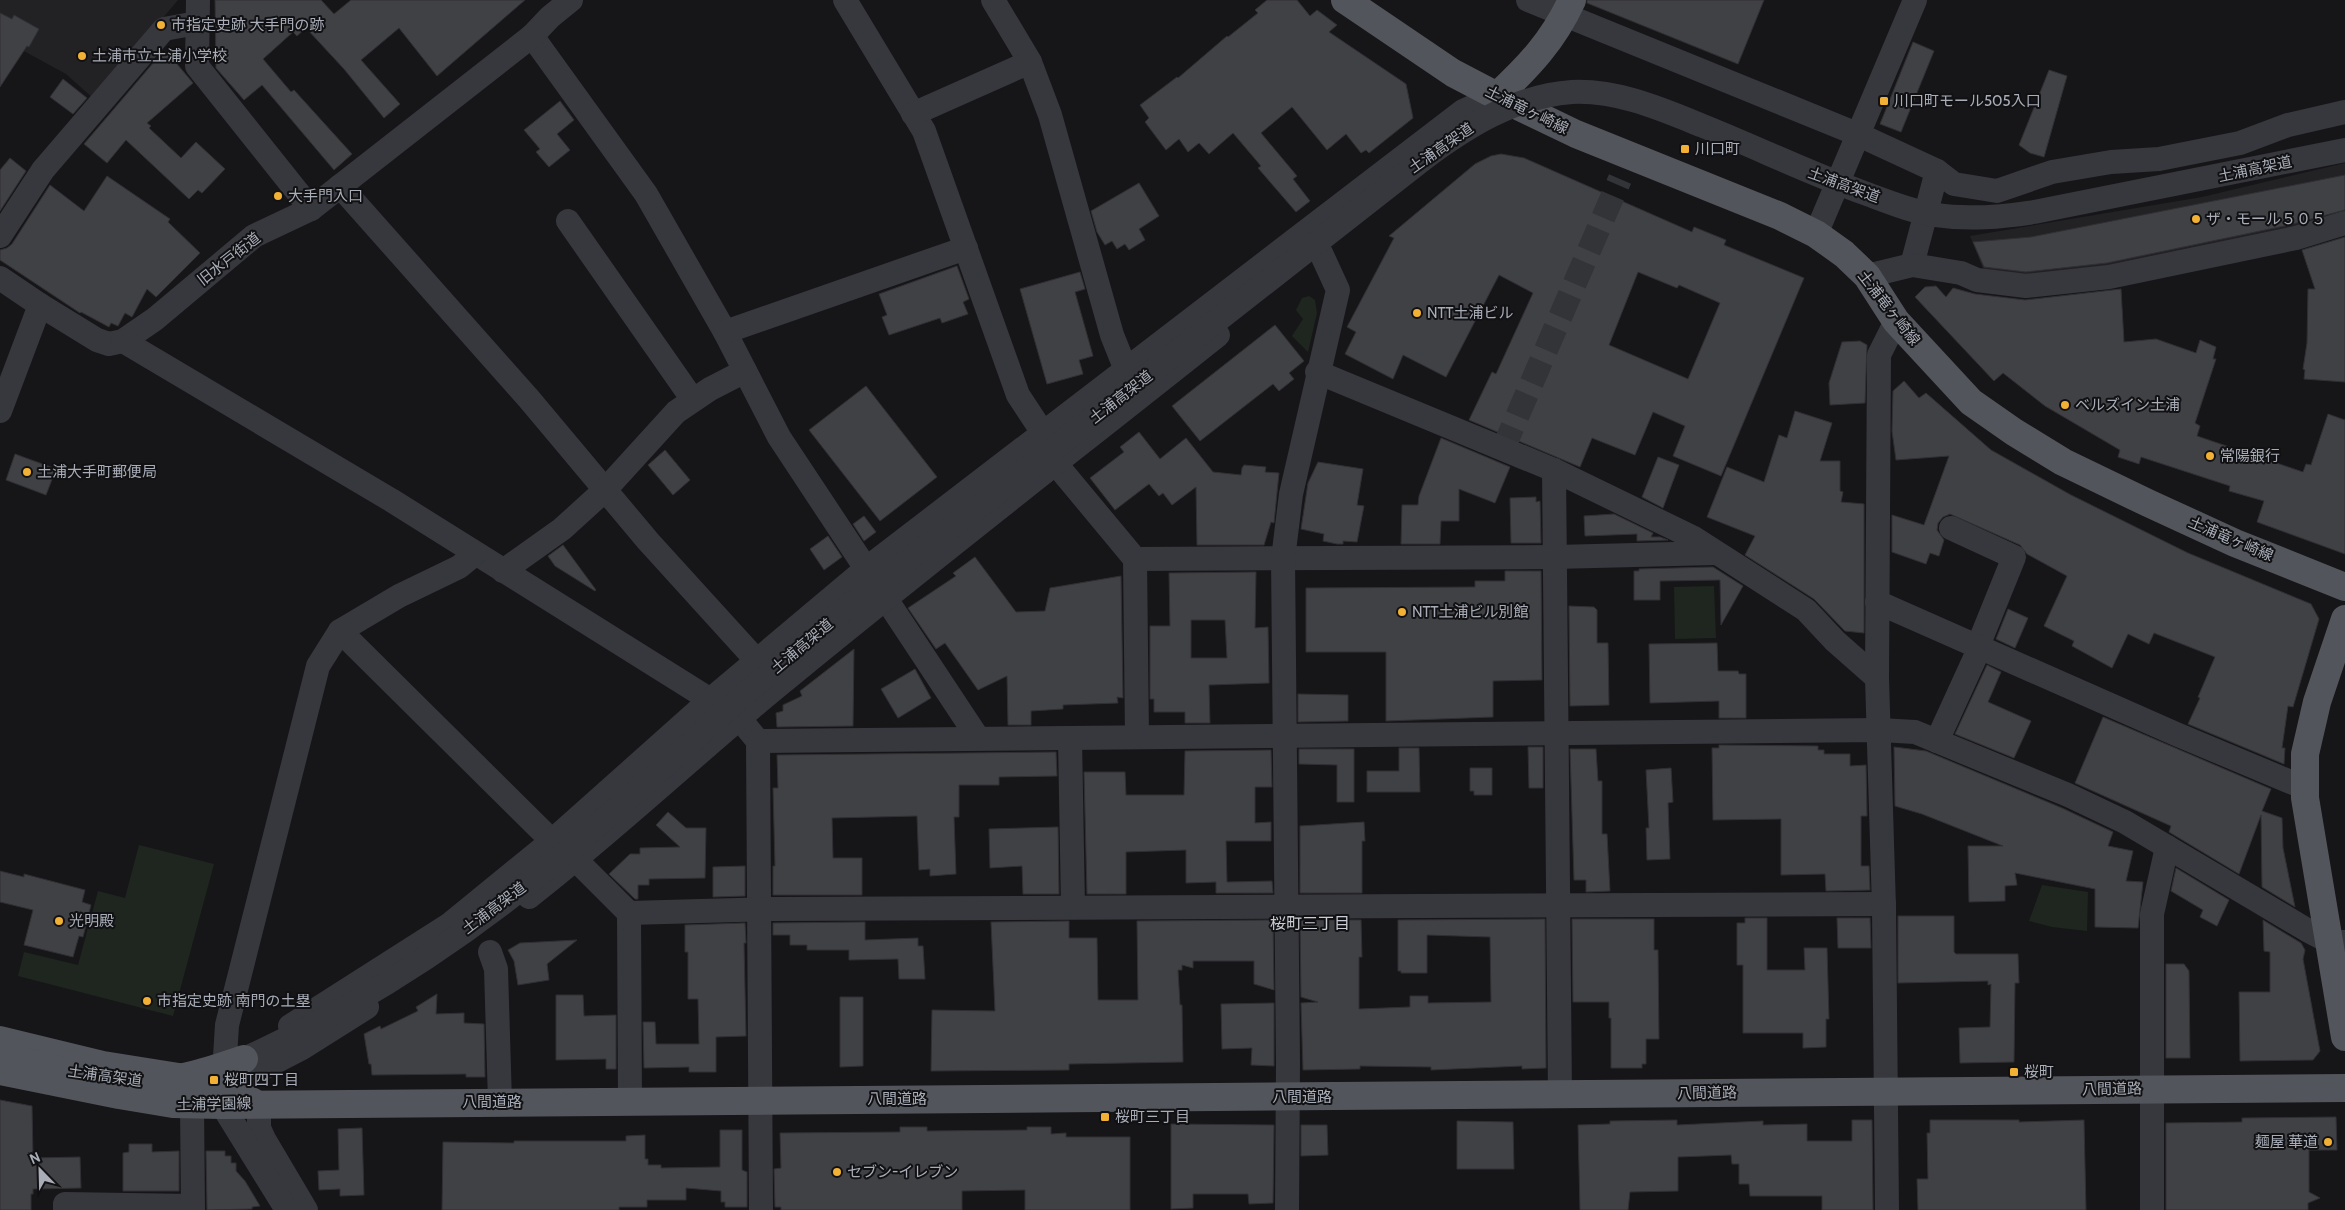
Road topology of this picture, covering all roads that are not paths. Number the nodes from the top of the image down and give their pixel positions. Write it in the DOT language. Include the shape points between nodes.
graph roads {
  1 [pos="198,0"];
  2 [pos="571,0"];
  3 [pos="845,0"];
  4 [pos="993,0"];
  5 [pos="1345,0"];
  6 [pos="1528,0"];
  7 [pos="1915,0"];
  8 [pos="1568,8"];
  9 [pos="198,24"];
  10 [pos="532,36"];
  11 [pos="1030,62"];
  12 [pos="1496,96"];
  13 [pos="2345,112"];
  14 [pos="913,114"];
  15 [pos="1857,134"];
  16 [pos="2345,150"];
  17 [pos="1937,171"];
  18 [pos="340,186"];
  19 [pos="311,209"];
  20 [pos="568,221"];
  21 [pos="2345,223"];
  22 [pos="1816,234"];
  23 [pos="0,236"];
  24 [pos="966,248"];
  25 [pos="1321,253"];
  26 [pos="1912,265"];
  27 [pos="1867,276"];
  28 [pos="0,278"];
  29 [pos="40,305"];
  30 [pos="1896,321"];
  31 [pos="725,332"];
  32 [pos="122,341"];
  33 [pos="1126,370"];
  34 [pos="745,371"];
  35 [pos="1317,372"];
  36 [pos="5,381"];
  37 [pos="694,400"];
  38 [pos="0,411"];
  39 [pos="1043,433"];
  40 [pos="1056,464"];
  41 [pos="1554,470"];
  42 [pos="605,490"];
  43 [pos="1951,528"];
  44 [pos="1715,553"];
  45 [pos="475,554"];
  46 [pos="1555,557"];
  47 [pos="1135,559"];
  48 [pos="1283,559"];
  49 [pos="867,568"];
  50 [pos="503,571"];
  51 [pos="2345,587"];
  52 [pos="884,598"];
  53 [pos="1878,602"];
  54 [pos="2345,619"];
  55 [pos="340,631"];
  56 [pos="1979,647"];
  57 [pos="757,661"];
  58 [pos="1877,678"];
  59 [pos="710,700"];
  60 [pos="738,718"];
  61 [pos="1880,730"];
  62 [pos="1557,732"];
  63 [pos="1285,735"];
  64 [pos="978,738"];
  65 [pos="1070,738"];
  66 [pos="1137,738"];
  67 [pos="758,741"];
  68 [pos="1937,741"];
  69 [pos="2305,788"];
  70 [pos="543,832"];
  71 [pos="2166,847"];
  72 [pos="576,860"];
  73 [pos="1559,904"];
  74 [pos="1884,904"];
  75 [pos="1287,906"];
  76 [pos="1073,908"];
  77 [pos="760,909"];
  78 [pos="629,914"];
  79 [pos="2337,942"];
  80 [pos="490,952"];
  81 [pos="2345,1037"];
  82 [pos="0,1040"];
  83 [pos="0,1055"];
  84 [pos="235,1059"];
  85 [pos="0,1070"];
  86 [pos="174,1076"];
  87 [pos="2345,1088"];
  88 [pos="2151,1089"];
  89 [pos="1886,1092"];
  90 [pos="1560,1095"];
  91 [pos="223,1097"];
  92 [pos="1287,1097"];
  93 [pos="761,1100"];
  94 [pos="630,1101"];
  95 [pos="500,1102"];
  96 [pos="259,1104"];
  97 [pos="192,1105"];
  98 [pos="192,1208"];
  99 [pos="65,1210"];
  100 [pos="287,1210"];
  101 [pos="306,1210"];
  102 [pos="761,1210"];
  103 [pos="1287,1210"];
  104 [pos="1886,1210"];
  105 [pos="2152,1210"];
  1 -- 9 [label="street"];
  2 -- 10 [label="street, 旧水戸街道"];
  3 -- 14 [label="street"];
  4 -- 11 [label="street"];
  5 -- 12 [label="main road, 土浦竜ヶ崎線" via="1453,73"];
  6 -- 8 [label="street"];
  7 -- 15 [label="street"];
  8 -- 12 [label="main road" via="1543,50"];
  8 -- 15 [label="street"];
  9 -- 19 [label="street" via="197,66"];
  9 -- 23 [label="street" via="164,29 43,170"];
  10 -- 18 [label="street, 旧水戸街道"];
  10 -- 31 [label="street" via="646,194"];
  11 -- 14 [label="street"];
  11 -- 33 [label="street" via="1050,115 1112,335"];
  12 -- 22 [label="main road, 土浦竜ヶ崎線" via="1576,134 1780,216"];
  12 -- 25 [label="street" via="1481,122"];
  12 -- 33 [label="street" via="1463,111"];
  13 -- 17 [label="street" via="2288,125 2240,143 2159,159 2111,162 2052,172 1997,191 1954,184"];
  14 -- 24 [label="street" via="924,131"];
  15 -- 17 [label="street"];
  15 -- 22 [label="street"];
  16 -- 84 [label="street, 土浦高架道, bridge" via="2034,212 1967,218 1934,215 1874,197 1631,99 1602,93 1572,92 1541,97 1492,114 1457,134 1422,160 844,610 722,713 583,838 467,929 404,971 296,1035"];
  17 -- 26 [label="street"];
  18 -- 19 [label="street, 旧水戸街道"];
  18 -- 42 [label="street" via="529,399"];
  19 -- 32 [label="street, 旧水戸街道" via="254,236 156,319"];
  20 -- 37 [label="street"];
  21 -- 26 [label="street" via="2296,238 2165,266 2109,277 2026,286 1977,280 1961,273"];
  22 -- 27 [label="main road, 土浦竜ヶ崎線"];
  24 -- 31 [label="street"];
  24 -- 39 [label="street" via="1018,396"];
  25 -- 35 [label="street" via="1338,290"];
  25 -- 40 [label="street"];
  26 -- 27 [label="street"];
  27 -- 30 [label="main road, 土浦竜ヶ崎線"];
  28 -- 29 [label="street"];
  29 -- 32 [label="street" via="97,340 109,344"];
  29 -- 36 [label="street"];
  30 -- 51 [label="main road, 土浦竜ヶ崎線" via="1971,402 2064,462 2235,542"];
  30 -- 53 [label="street" via="1879,355"];
  31 -- 34 [label="street"];
  32 -- 45 [label="street" via="391,500"];
  33 -- 39 [label="street"];
  34 -- 37 [label="street"];
  34 -- 49 [label="street" via="779,437"];
  35 -- 41 [label="street"];
  35 -- 48 [label="street" via="1291,494"];
  36 -- 38 [label="street"];
  37 -- 42 [label="street" via="676,412"];
  39 -- 40 [label="street"];
  39 -- 49 [label="street"];
  40 -- 47 [label="street"];
  40 -- 52 [label="street"];
  41 -- 44 [label="street" via="1694,538"];
  41 -- 46 [label="street"];
  42 -- 50 [label="street" via="562,529"];
  42 -- 57 [label="street"];
  43 -- 56 [label="street" via="2014,557"];
  44 -- 46 [label="street"];
  44 -- 58 [label="street" via="1806,610 1835,642"];
  45 -- 50 [label="street"];
  45 -- 55 [label="street" via="459,567 399,596"];
  46 -- 48 [label="street"];
  46 -- 62 [label="street"];
  47 -- 48 [label="street"];
  47 -- 66 [label="street"];
  48 -- 63 [label="street"];
  49 -- 52 [label="street"];
  49 -- 57 [label="street"];
  50 -- 59 [label="street"];
  52 -- 60 [label="street"];
  52 -- 64 [label="street"];
  53 -- 56 [label="street"];
  53 -- 58 [label="street"];
  54 -- 69 [label="main road" via="2317,702 2305,754"];
  55 -- 70 [label="street"];
  55 -- 84 [label="street" via="315,675 227,1024"];
  56 -- 68 [label="street"];
  56 -- 69 [label="street"];
  57 -- 59 [label="street"];
  58 -- 61 [label="street"];
  59 -- 60 [label="street"];
  59 -- 84 [label="street" via="554,840 450,924"];
  60 -- 67 [label="street"];
  60 -- 72 [label="street"];
  61 -- 62 [label="street"];
  61 -- 68 [label="street" via="1914,732"];
  61 -- 74 [label="street"];
  62 -- 63 [label="street"];
  62 -- 73 [label="street"];
  63 -- 66 [label="street"];
  63 -- 75 [label="street"];
  64 -- 65 [label="street"];
  64 -- 67 [label="street"];
  65 -- 66 [label="street"];
  65 -- 76 [label="street"];
  67 -- 77 [label="street"];
  68 -- 71 [label="street" via="2076,799 2125,822"];
  69 -- 79 [label="main road" via="2312,849"];
  71 -- 79 [label="street"];
  71 -- 88 [label="street" via="2152,914"];
  72 -- 78 [label="street"];
  72 -- 91 [label="street" via="467,943"];
  73 -- 74 [label="street"];
  73 -- 75 [label="street"];
  73 -- 90 [label="street"];
  74 -- 89 [label="street"];
  75 -- 76 [label="street"];
  75 -- 92 [label="street"];
  76 -- 77 [label="street"];
  77 -- 78 [label="street"];
  77 -- 93 [label="street"];
  78 -- 94 [label="street"];
  79 -- 81 [label="main road"];
  80 -- 95 [label="street" via="496,969"];
  82 -- 86 [label="main road, 土浦学園線" via="96,1064"];
  83 -- 84 [label="main road, 土浦高架道, bridge" via="66,1072 135,1082 201,1073"];
  84 -- 86 [label="street"];
  84 -- 91 [label="street"];
  85 -- 97 [label="main road, 土浦学園線" via="118,1095"];
  86 -- 91 [label="main road, 土浦学園線" via="210,1082"];
  87 -- 88 [label="main road, 八間道路"];
  88 -- 89 [label="main road, 八間道路"];
  88 -- 105 [label="street"];
  89 -- 90 [label="main road, 八間道路"];
  89 -- 104 [label="street"];
  90 -- 92 [label="main road, 八間道路"];
  91 -- 96 [label="main road, 土浦学園線"];
  91 -- 97 [label="main road, 土浦学園線"];
  91 -- 100 [label="street"];
  92 -- 93 [label="main road, 八間道路"];
  92 -- 103 [label="street"];
  93 -- 94 [label="main road, 八間道路"];
  93 -- 102 [label="street"];
  94 -- 95 [label="main road, 八間道路"];
  95 -- 96 [label="main road, 八間道路"];
  96 -- 101 [label="street" via="259,1128 264,1140"];
  97 -- 98 [label="street"];
  98 -- 99 [label="street" via="65,1204"];
}
